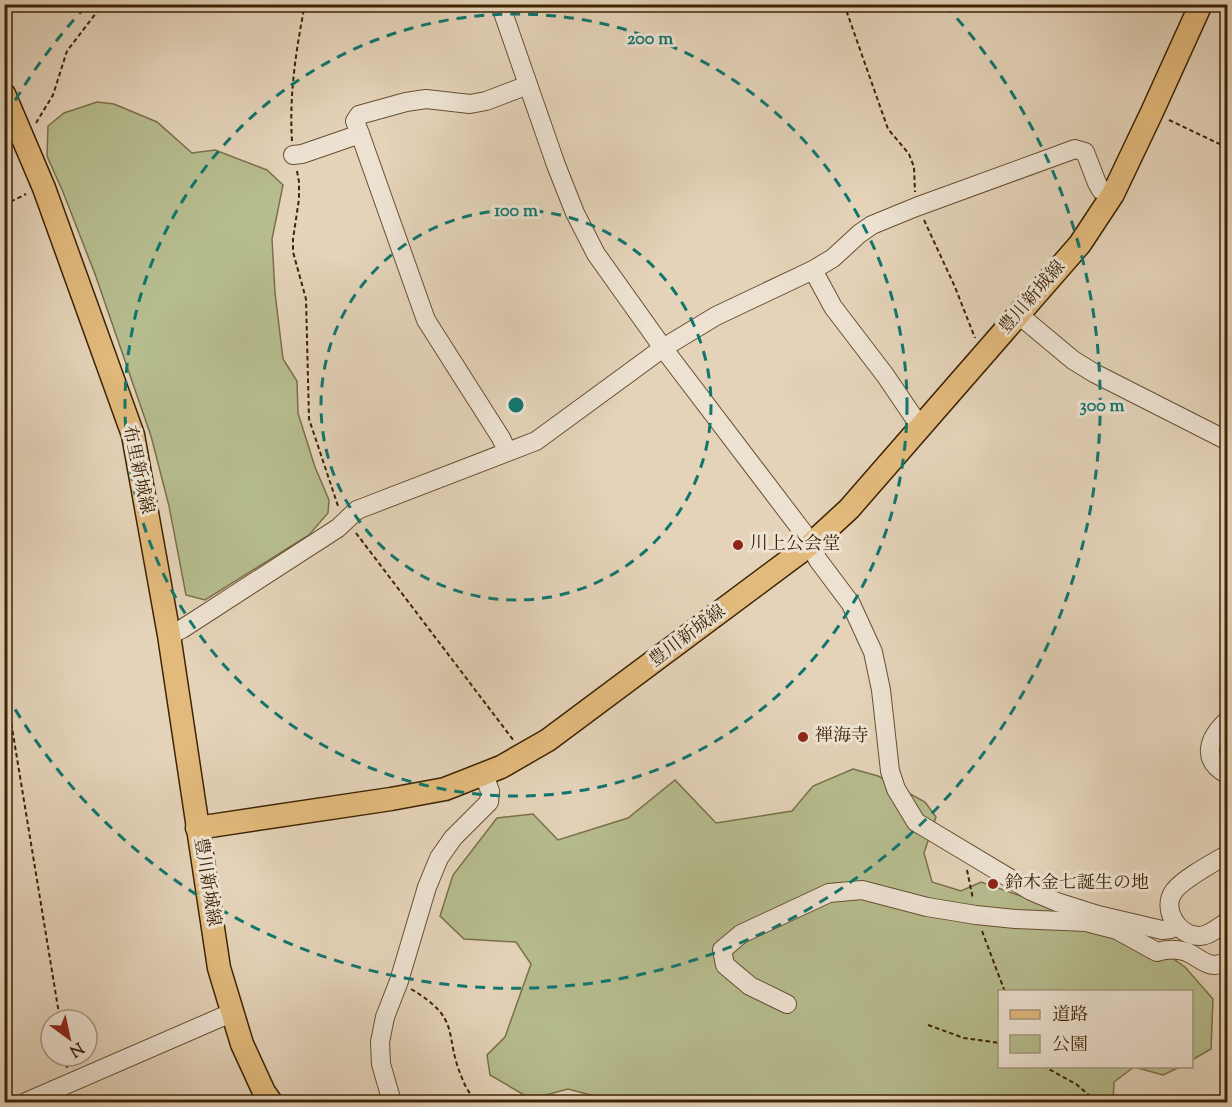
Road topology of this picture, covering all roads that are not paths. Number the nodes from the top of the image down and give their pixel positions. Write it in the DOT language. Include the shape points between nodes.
graph roads {
  1 [pos="500,4"];
  2 [pos="1201,4"];
  3 [pos="528,85"];
  4 [pos="4,94"];
  5 [pos="360,134"];
  6 [pos="293,155"];
  7 [pos="1113,194"];
  8 [pos="813,270"];
  9 [pos="1018,315"];
  10 [pos="663,348"];
  11 [pos="921,428"];
  12 [pos="1227,441"];
  13 [pos="507,451"];
  14 [pos="811,544"];
  15 [pos="169,635"];
  16 [pos="1227,720"];
  17 [pos="484,775"];
  18 [pos="1227,775"];
  19 [pos="197,828"];
  20 [pos="1227,854"];
  21 [pos="1227,921"];
  22 [pos="1176,925"];
  23 [pos="1227,960"];
  24 [pos="787,1004"];
  25 [pos="231,1013"];
  26 [pos="26,1102"];
  27 [pos="271,1102"];
  28 [pos="392,1102"];
  1 -- 3 [label="street"];
  2 -- 7 [label="main road, 豊川新城線"];
  3 -- 5 [label="street" via="470,104 426,99 359,115 355,121"];
  3 -- 10 [label="street" via="571,203 596,254"];
  4 -- 15 [label="main road, 布里新城線" via="44,188 133,435"];
  5 -- 6 [label="street"];
  5 -- 13 [label="street" via="426,320"];
  7 -- 8 [label="street" via="1101,190 1085,152 1075,149 872,225"];
  7 -- 9 [label="main road, 豊川新城線" via="1080,244"];
  8 -- 10 [label="street" via="716,316"];
  8 -- 11 [label="street" via="833,308"];
  9 -- 11 [label="main road, 豊川新城線"];
  9 -- 12 [label="street" via="1094,374"];
  10 -- 13 [label="street" via="536,441"];
  10 -- 14 [label="street"];
  11 -- 14 [label="main road, 豊川新城線" via="849,509"];
  13 -- 15 [label="street" via="357,510 338,528"];
  14 -- 17 [label="main road, 豊川新城線" via="611,695 524,756"];
  14 -- 22 [label="street" via="818,560 851,604 873,652 890,771 916,822 1048,899 1162,930"];
  15 -- 19 [label="main road, 布里新城線"];
  16 -- 18 [label="street" via="1215,733 1210,754 1219,771"];
  17 -- 19 [label="main road, 豊川新城線" via="445,789 402,797"];
  17 -- 28 [label="street" via="489,802 453,837 439,858 385,1017 381,1064"];
  19 -- 25 [label="main road, 豊川新城線" via="219,968"];
  20 -- 22 [label="street" via="1174,891 1169,902"];
  21 -- 22 [label="street" via="1211,933 1198,936"];
  23 -- 24 [label="street" via="1214,966 1186,952 1157,952 1117,930 1086,922 1015,919 927,907 862,890 829,893 741,934 722,950 725,965 750,986"];
  25 -- 26 [label="street"];
  25 -- 27 [label="main road, 豊川新城線"];
}
